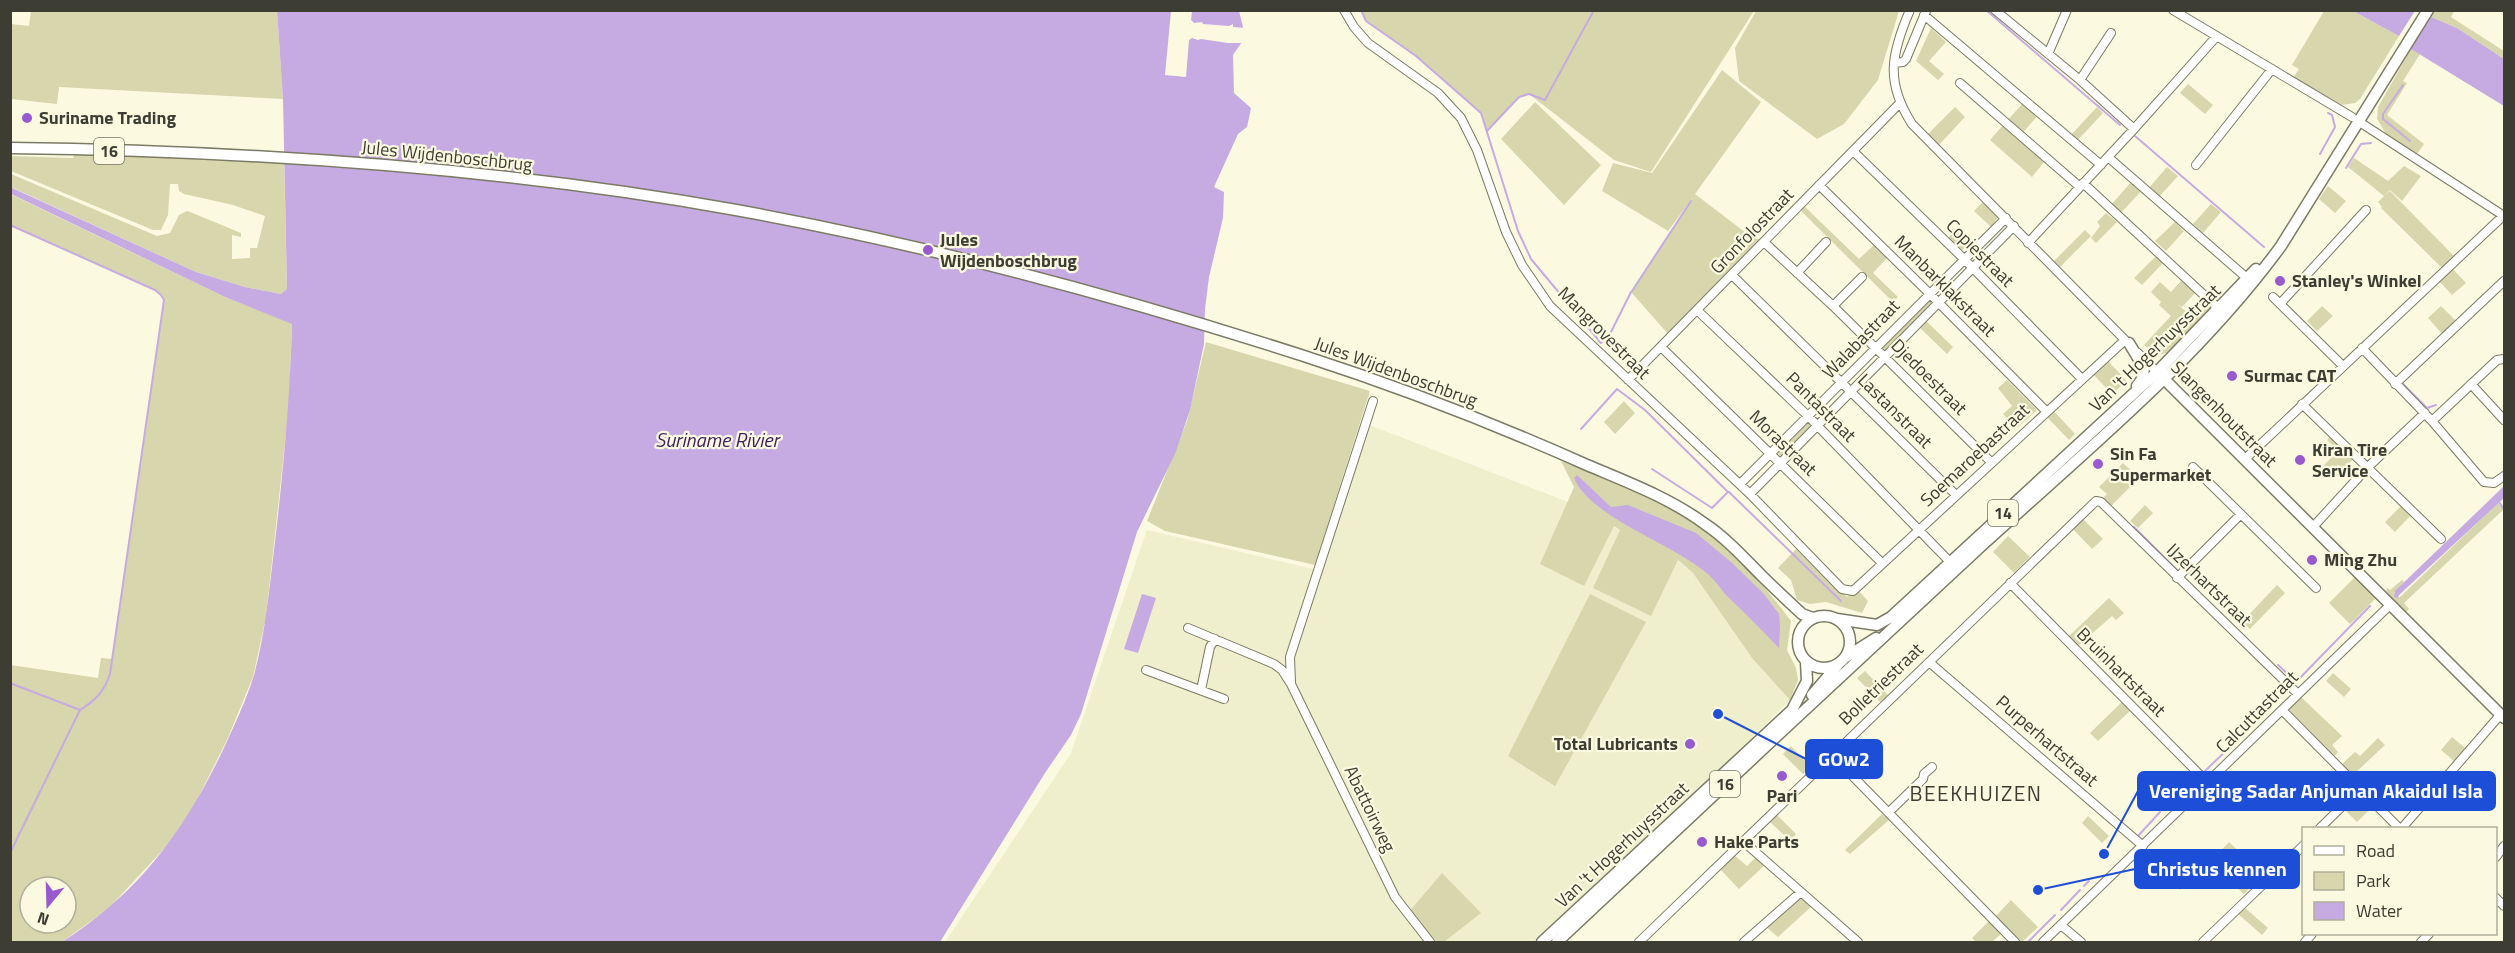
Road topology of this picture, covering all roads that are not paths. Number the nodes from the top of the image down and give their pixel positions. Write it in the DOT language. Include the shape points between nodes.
graph roads {
  1 [pos="1344,10"];
  2 [pos="1910,10"];
  3 [pos="1995,10"];
  4 [pos="2067,10"];
  5 [pos="2173,10"];
  6 [pos="2420,10"];
  7 [pos="2428,10"];
  8 [pos="1925,13"];
  9 [pos="2111,33"];
  10 [pos="2216,37"];
  11 [pos="2048,54"];
  12 [pos="2397,55"];
  13 [pos="1894,63"];
  14 [pos="2272,69"];
  15 [pos="2080,80"];
  16 [pos="1960,83"];
  17 [pos="1899,104"];
  18 [pos="2355,119"];
  19 [pos="2134,129"];
  20 [pos="10,148"];
  21 [pos="1854,151"];
  22 [pos="2108,157"];
  23 [pos="2101,165"];
  24 [pos="2196,165"];
  25 [pos="1819,185"];
  26 [pos="2081,185"];
  27 [pos="2366,210"];
  28 [pos="2504,216"];
  29 [pos="2006,218"];
  30 [pos="2014,226"];
  31 [pos="1764,242"];
  32 [pos="1826,242"];
  33 [pos="2028,243"];
  34 [pos="1964,259"];
  35 [pos="1972,268"];
  36 [pos="1797,273"];
  37 [pos="1732,275"];
  38 [pos="1862,277"];
  39 [pos="2248,279"];
  40 [pos="2505,281"];
  41 [pos="1929,293"];
  42 [pos="2273,297"];
  43 [pos="1938,302"];
  44 [pos="2280,304"];
  45 [pos="1833,306"];
  46 [pos="2219,309"];
  47 [pos="1698,310"];
  48 [pos="2127,341"];
  49 [pos="1661,347"];
  50 [pos="1876,348"];
  51 [pos="2362,348"];
  52 [pos="1885,356"];
  53 [pos="2503,358"];
  54 [pos="2343,366"];
  55 [pos="2160,375"];
  56 [pos="2082,379"];
  57 [pos="1628,380"];
  58 [pos="1843,382"];
  59 [pos="2395,384"];
  60 [pos="2471,384"];
  61 [pos="1851,391"];
  62 [pos="1373,401"];
  63 [pos="2302,404"];
  64 [pos="2118,409"];
  65 [pos="2046,411"];
  66 [pos="2425,413"];
  67 [pos="1808,416"];
  68 [pos="2505,420"];
  69 [pos="2432,421"];
  70 [pos="1816,425"];
  71 [pos="1770,453"];
  72 [pos="2245,459"];
  73 [pos="1991,462"];
  74 [pos="1780,463"];
  75 [pos="2193,467"];
  76 [pos="2368,467"];
  77 [pos="2502,478"];
  78 [pos="1740,484"];
  79 [pos="1750,494"];
  80 [pos="1956,495"];
  81 [pos="2096,501"];
  82 [pos="2241,514"];
  83 [pos="2313,526"];
  84 [pos="1920,529"];
  85 [pos="2441,539"];
  86 [pos="1881,562"];
  87 [pos="1950,562"];
  88 [pos="1760,575"];
  89 [pos="2177,578"];
  90 [pos="2010,583"];
  91 [pos="2316,588"];
  92 [pos="1847,591"];
  93 [pos="2391,604"];
  94 [pos="1813,618"];
  95 [pos="1837,619"];
  96 [pos="1894,627"];
  97 [pos="1188,628"];
  98 [pos="1801,628"];
  99 [pos="1215,639"];
  100 [pos="1806,662"];
  101 [pos="1929,662"];
  102 [pos="1840,663"];
  103 [pos="1146,670"];
  104 [pos="1291,684"];
  105 [pos="1201,690"];
  106 [pos="2298,694"];
  107 [pos="1224,699"];
  108 [pos="2282,710"];
  109 [pos="2503,716"];
  110 [pos="1791,723"];
  111 [pos="1832,755"];
  112 [pos="1932,767"];
  113 [pos="2208,783"];
  114 [pos="2360,789"];
  115 [pos="1889,812"];
  116 [pos="2321,827"];
  117 [pos="2399,827"];
  118 [pos="2401,827"];
  119 [pos="1744,842"];
  120 [pos="2143,846"];
  121 [pos="2302,846"];
  122 [pos="1801,892"];
  123 [pos="2061,925"];
  124 [pos="1430,942"];
  125 [pos="1542,942"];
  126 [pos="1557,942"];
  127 [pos="1639,942"];
  128 [pos="1744,942"];
  129 [pos="1858,942"];
  130 [pos="2015,942"];
  131 [pos="2043,942"];
  132 [pos="2081,942"];
  133 [pos="2203,942"];
  1 -- 57 [label="street, Mangrovestraat" via="1368,43 1438,93 1461,118 1522,265 1550,306"];
  2 -- 13 [label="street"];
  3 -- 11 [label="street"];
  4 -- 11 [label="street"];
  5 -- 10 [label="street"];
  6 -- 12 [label="main road, Van 't Hogerhuysstraat / 14"];
  7 -- 12 [label="main road, Van 't Hogerhuysstraat / 14"];
  8 -- 13 [label="street" via="1906,59"];
  8 -- 23 [label="street"];
  9 -- 15 [label="street"];
  10 -- 14 [label="street"];
  10 -- 19 [label="street"];
  11 -- 15 [label="street"];
  12 -- 18 [label="main road, Van 't Hogerhuysstraat / 14"];
  13 -- 17 [label="street"];
  14 -- 18 [label="street"];
  14 -- 24 [label="street"];
  15 -- 19 [label="street"];
  16 -- 26 [label="street"];
  17 -- 21 [label="street, Gronfolostraat"];
  17 -- 29 [label="street, Slangenhoutstraat" via="1926,140"];
  18 -- 28 [label="street"];
  18 -- 39 [label="main road, Van 't Hogerhuysstraat / 14" via="2277,242"];
  18 -- 55 [label="main road, Van 't Hogerhuysstraat / 14" via="2281,246 2255,282 2217,325"];
  19 -- 22 [label="street"];
  20 -- 88 [label="main road, Jules Wijdenboschbrug / 16" via="207,153 385,166 623,193 738,211 948,254 1122,300 1333,366 1487,422 1683,509 1733,546"];
  21 -- 25 [label="street, Gronfolostraat"];
  21 -- 34 [label="street, Copiestraat"];
  22 -- 23 [label="street"];
  22 -- 39 [label="street"];
  23 -- 26 [label="street"];
  25 -- 31 [label="street, Gronfolostraat"];
  25 -- 41 [label="street, Manbarklakstraat"];
  26 -- 33 [label="street"];
  26 -- 46 [label="street"];
  27 -- 44 [label="street"];
  28 -- 51 [label="street"];
  29 -- 30 [label="street, Slangenhoutstraat"];
  29 -- 34 [label="street, Walabastraat"];
  30 -- 33 [label="street, Slangenhoutstraat"];
  30 -- 35 [label="street, Walabastraat"];
  31 -- 36 [label="street, Djedoestraat"];
  31 -- 37 [label="street, Gronfolostraat"];
  32 -- 36 [label="street"];
  33 -- 48 [label="street, Slangenhoutstraat"];
  34 -- 35 [label="street, Copiestraat"];
  34 -- 41 [label="street, Walabastraat"];
  35 -- 43 [label="street, Walabastraat"];
  35 -- 56 [label="street, Copiestraat"];
  36 -- 45 [label="street, Djedoestraat"];
  37 -- 47 [label="street, Gronfolostraat"];
  37 -- 58 [label="street, Lastanstraat"];
  38 -- 45 [label="street"];
  39 -- 46 [label="main road, Van 't Hogerhuysstraat / 14"];
  40 -- 59 [label="street"];
  41 -- 43 [label="street, Manbarklakstraat"];
  41 -- 50 [label="street, Walabastraat"];
  42 -- 44 [label="street"];
  43 -- 52 [label="street, Walabastraat"];
  43 -- 65 [label="street, Manbarklakstraat"];
  44 -- 54 [label="street"];
  45 -- 50 [label="street, Djedoestraat"];
  46 -- 55 [label="main road, Van 't Hogerhuysstraat / 14"];
  47 -- 49 [label="street, Gronfolostraat"];
  47 -- 67 [label="street, Pantastraat"];
  48 -- 55 [label="street, Slangenhoutstraat"];
  48 -- 56 [label="street, Soemaroebastraat"];
  48 -- 64 [label="main road" via="2144,374"];
  49 -- 57 [label="street, Gronfolostraat"];
  49 -- 71 [label="street, Morastraat"];
  50 -- 52 [label="street, Djedoestraat"];
  50 -- 58 [label="street, Walabastraat"];
  51 -- 54 [label="street"];
  51 -- 59 [label="street"];
  52 -- 61 [label="street, Walabastraat"];
  52 -- 73 [label="street, Djedoestraat"];
  53 -- 60 [label="street"];
  54 -- 63 [label="street"];
  55 -- 64 [label="main road, Van 't Hogerhuysstraat / 14"];
  55 -- 72 [label="main road, Slangenhoutstraat"];
  55 -- 96 [label="main road, Van 't Hogerhuysstraat / 14"];
  56 -- 65 [label="street, Soemaroebastraat"];
  57 -- 78 [label="street, Mangrovestraat"];
  58 -- 61 [label="street, Lastanstraat"];
  58 -- 67 [label="street, Walabastraat"];
  59 -- 66 [label="street"];
  60 -- 68 [label="street"];
  60 -- 69 [label="street"];
  61 -- 70 [label="street, Walabastraat"];
  61 -- 80 [label="street, Lastanstraat"];
  62 -- 104 [label="street" via="1290,657"];
  63 -- 72 [label="street"];
  63 -- 76 [label="street"];
  64 -- 87 [label="main road, Van 't Hogerhuysstraat / 14"];
  65 -- 73 [label="street, Soemaroebastraat"];
  66 -- 69 [label="street"];
  66 -- 76 [label="street"];
  67 -- 70 [label="street, Pantastraat"];
  67 -- 71 [label="street, Walabastraat"];
  69 -- 77 [label="street" via="2484,482 2489,484"];
  70 -- 74 [label="street, Walabastraat"];
  70 -- 84 [label="street, Pantastraat"];
  71 -- 74 [label="street, Morastraat"];
  71 -- 78 [label="street, Walabastraat"];
  72 -- 83 [label="main road, Slangenhoutstraat"];
  73 -- 80 [label="street, Soemaroebastraat"];
  74 -- 79 [label="street, Walabastraat"];
  74 -- 86 [label="street, Morastraat"];
  75 -- 82 [label="street"];
  76 -- 83 [label="street"];
  76 -- 85 [label="street"];
  78 -- 79 [label="street, Mangrovestraat"];
  79 -- 92 [label="street, Mangrovestraat"];
  80 -- 84 [label="street, Soemaroebastraat"];
  81 -- 89 [label="street, IJzerhartstraat"];
  81 -- 90 [label="street, Bolletriestraat"];
  82 -- 89 [label="street"];
  82 -- 91 [label="street"];
  83 -- 93 [label="main road, Slangenhoutstraat"];
  84 -- 86 [label="street, Soemaroebastraat"];
  84 -- 87 [label="street, Pantastraat"];
  86 -- 92 [label="street, Soemaroebastraat" via="1853,591"];
  87 -- 95 [label="main road, Van 't Hogerhuysstraat / 14" via="1884,622 1863,625"];
  88 -- 94 [label="main road, Jules Wijdenboschbrug / 16" via="1802,614"];
  88 -- 98 [label="main road, Jules Wijdenboschbrug / 16"];
  89 -- 106 [label="street, IJzerhartstraat"];
  90 -- 101 [label="street, Bolletriestraat"];
  90 -- 113 [label="street, Bruinhartstraat"];
  93 -- 106 [label="street, Calcuttastraat"];
  93 -- 109 [label="main road, Slangenhoutstraat"];
  94 -- 95 [label="main road"];
  94 -- 98 [label="main road"];
  95 -- 102 [label="main road" via="1850,639"];
  96 -- 102 [label="main road, Van 't Hogerhuysstraat / 14"];
  96 -- 110 [label="main road, Van 't Hogerhuysstraat / 16"];
  97 -- 99 [label="street"];
  98 -- 100 [label="main road, 16" via="1797,644"];
  99 -- 104 [label="street" via="1274,664"];
  99 -- 105 [label="street"];
  100 -- 102 [label="main road" via="1821,668"];
  100 -- 125 [label="main road, Van 't Hogerhuysstraat / 16" via="1807,681 1792,710"];
  101 -- 111 [label="street, Bolletriestraat"];
  101 -- 120 [label="street, Purperhartstraat"];
  102 -- 110 [label="main road, Van 't Hogerhuysstraat"];
  103 -- 105 [label="street"];
  104 -- 124 [label="street, Abattoirweg" via="1395,897"];
  105 -- 107 [label="street"];
  106 -- 108 [label="street, Calcuttastraat"];
  108 -- 113 [label="street, Calcuttastraat"];
  108 -- 114 [label="street"];
  109 -- 118 [label="street"];
  110 -- 126 [label="main road, Van 't Hogerhuysstraat / 16"];
  111 -- 115 [label="street"];
  111 -- 119 [label="street, Bolletriestraat"];
  112 -- 115 [label="street"];
  113 -- 120 [label="street, Calcuttastraat"];
  114 -- 116 [label="street"];
  114 -- 117 [label="street"];
  115 -- 130 [label="street"];
  119 -- 122 [label="street"];
  119 -- 127 [label="street, Bolletriestraat"];
  120 -- 123 [label="street, Calcuttastraat"];
  121 -- 133 [label="street"];
  122 -- 128 [label="street"];
  122 -- 129 [label="street"];
  123 -- 131 [label="street, Calcuttastraat"];
  123 -- 132 [label="street"];
}
